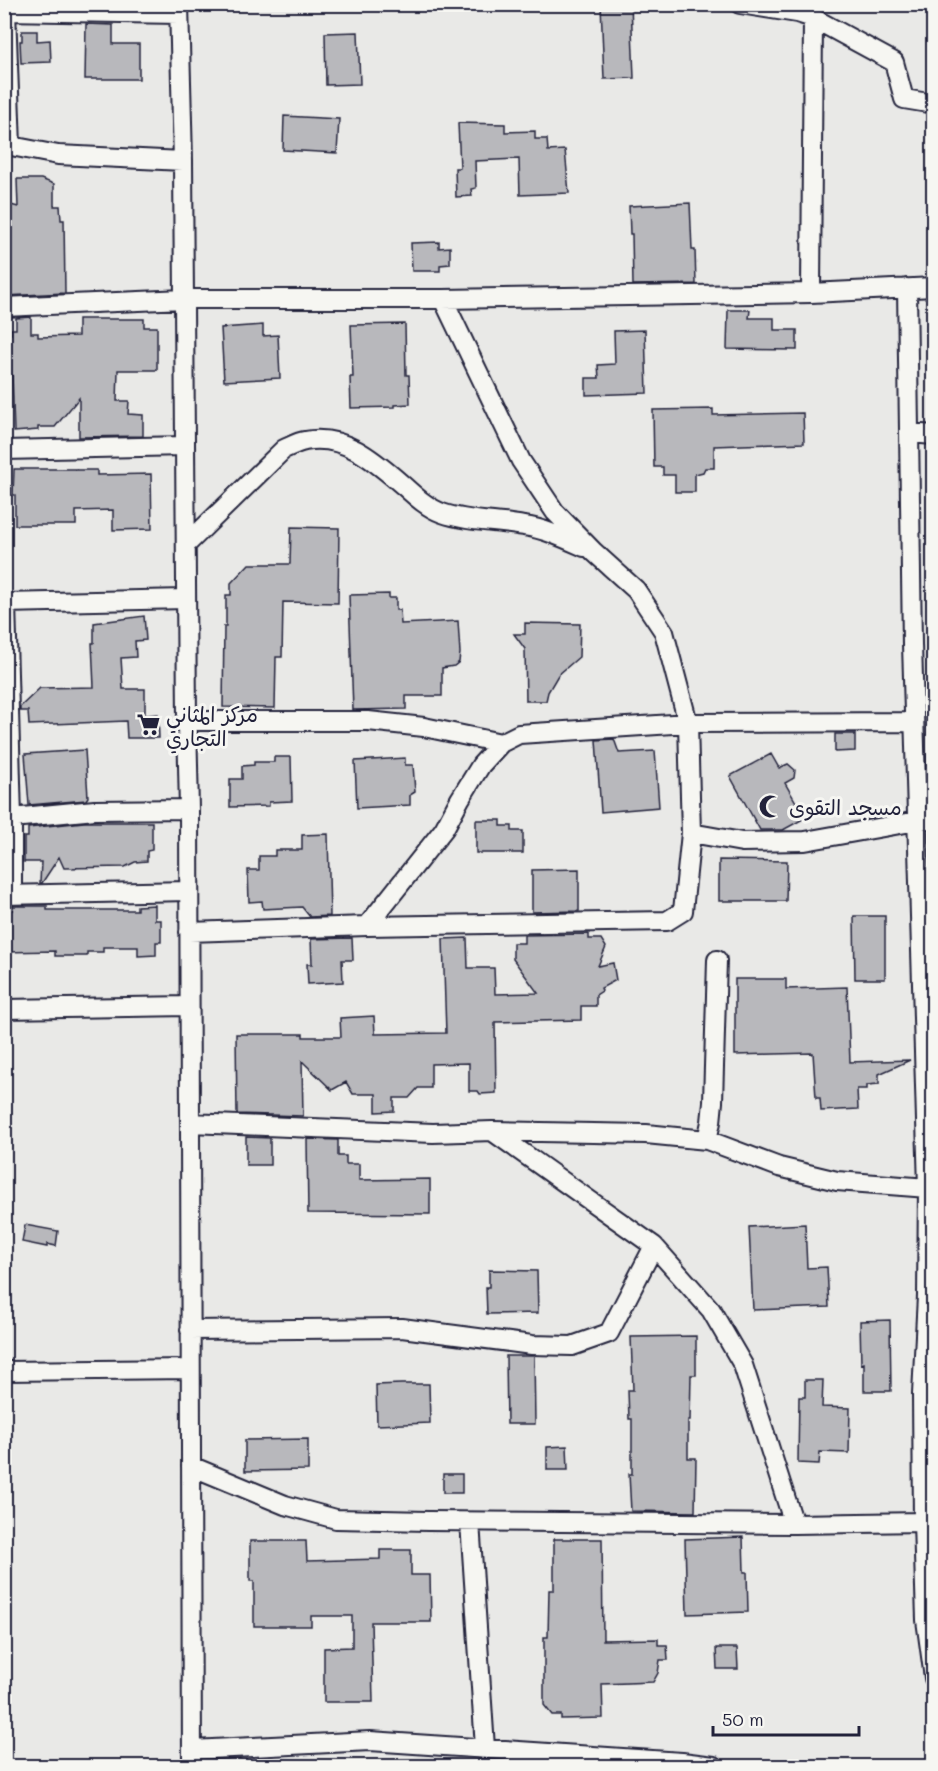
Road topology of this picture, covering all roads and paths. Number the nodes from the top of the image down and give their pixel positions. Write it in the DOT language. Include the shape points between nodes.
graph roads {
  1 [pos="740,4"];
  2 [pos="179,9"];
  3 [pos="5,11"];
  4 [pos="802,12"];
  5 [pos="933,104"];
  6 [pos="8,146"];
  7 [pos="183,161"];
  8 [pos="933,287"];
  9 [pos="907,288"];
  10 [pos="811,293"];
  11 [pos="184,299"];
  12 [pos="443,299"];
  13 [pos="4,307"];
  14 [pos="909,433"];
  15 [pos="933,435"];
  16 [pos="185,446"];
  17 [pos="4,450"];
  18 [pos="186,545"];
  19 [pos="594,552"];
  20 [pos="186,599"];
  21 [pos="5,603"];
  22 [pos="187,722"];
  23 [pos="914,722"];
  24 [pos="688,723"];
  25 [pos="501,743"];
  26 [pos="189,809"];
  27 [pos="12,818"];
  28 [pos="926,819"];
  29 [pos="691,833"];
  30 [pos="189,891"];
  31 [pos="8,895"];
  32 [pos="367,926"];
  33 [pos="189,932"];
  34 [pos="717,960"];
  35 [pos="928,989"];
  36 [pos="189,1006"];
  37 [pos="4,1009"];
  38 [pos="190,1123"];
  39 [pos="492,1131"];
  40 [pos="707,1140"];
  41 [pos="928,1188"];
  42 [pos="654,1246"];
  43 [pos="930,1296"];
  44 [pos="190,1330"];
  45 [pos="190,1369"];
  46 [pos="4,1371"];
  47 [pos="928,1394"];
  48 [pos="191,1466"];
  49 [pos="470,1522"];
  50 [pos="923,1522"];
  51 [pos="794,1524"];
  52 [pos="933,1673"];
  53 [pos="484,1748"];
  54 [pos="192,1758"];
  55 [pos="714,1767"];
  1 -- 4 [label="street"];
  2 -- 3 [label="street"];
  2 -- 7 [label="street"];
  3 -- 6 [label="street"];
  4 -- 5 [label="street" via="894,62 904,99"];
  4 -- 10 [label="street"];
  6 -- 7 [label="street" via="58,155"];
  7 -- 11 [label="street"];
  8 -- 9 [label="street"];
  9 -- 10 [label="street"];
  9 -- 14 [label="street"];
  10 -- 12 [label="street"];
  11 -- 12 [label="street"];
  11 -- 13 [label="street"];
  11 -- 16 [label="street"];
  12 -- 19 [label="street" via="521,461 555,512"];
  14 -- 15 [label="street"];
  14 -- 23 [label="street"];
  16 -- 17 [label="street"];
  16 -- 18 [label="street"];
  18 -- 19 [label="street" via="284,449 305,441 330,440 356,449 441,513 550,532"];
  18 -- 20 [label="street"];
  19 -- 24 [label="street" via="636,590 664,632"];
  20 -- 21 [label="street"];
  20 -- 22 [label="street"];
  21 -- 27 [label="street"];
  22 -- 25 [label="street" via="368,721 424,727"];
  22 -- 26 [label="street"];
  23 -- 24 [label="street"];
  23 -- 28 [label="street"];
  24 -- 25 [label="street" via="519,734"];
  24 -- 29 [label="street"];
  25 -- 32 [label="street" via="481,765 444,829"];
  26 -- 27 [label="street" via="95,810"];
  26 -- 30 [label="street"];
  27 -- 31 [label="street"];
  28 -- 29 [label="street" via="805,841 742,842"];
  28 -- 35 [label="street"];
  29 -- 32 [label="street" via="683,911 667,921"];
  30 -- 31 [label="street"];
  30 -- 33 [label="street"];
  32 -- 33 [label="street"];
  33 -- 36 [label="street"];
  34 -- 40 [label="street" via="713,1102"];
  35 -- 41 [label="street"];
  36 -- 37 [label="street"];
  36 -- 38 [label="street"];
  38 -- 39 [label="street" via="432,1133"];
  38 -- 44 [label="street"];
  39 -- 40 [label="street" via="646,1134"];
  39 -- 42 [label="street"];
  40 -- 41 [label="street" via="779,1167 837,1180"];
  41 -- 43 [label="street"];
  42 -- 44 [label="street" via="609,1333 572,1346 532,1345 402,1328"];
  42 -- 51 [label="street" via="711,1310 743,1365"];
  43 -- 47 [label="street"];
  44 -- 45 [label="street"];
  45 -- 46 [label="street"];
  45 -- 48 [label="street"];
  47 -- 50 [label="street"];
  48 -- 49 [label="street" via="285,1505 336,1519"];
  48 -- 54 [label="street"];
  49 -- 51 [label="street"];
  49 -- 53 [label="street"];
  50 -- 51 [label="street"];
  50 -- 52 [label="street" via="926,1620"];
  53 -- 54 [label="street" via="370,1741"];
  53 -- 55 [label="street"];
}
